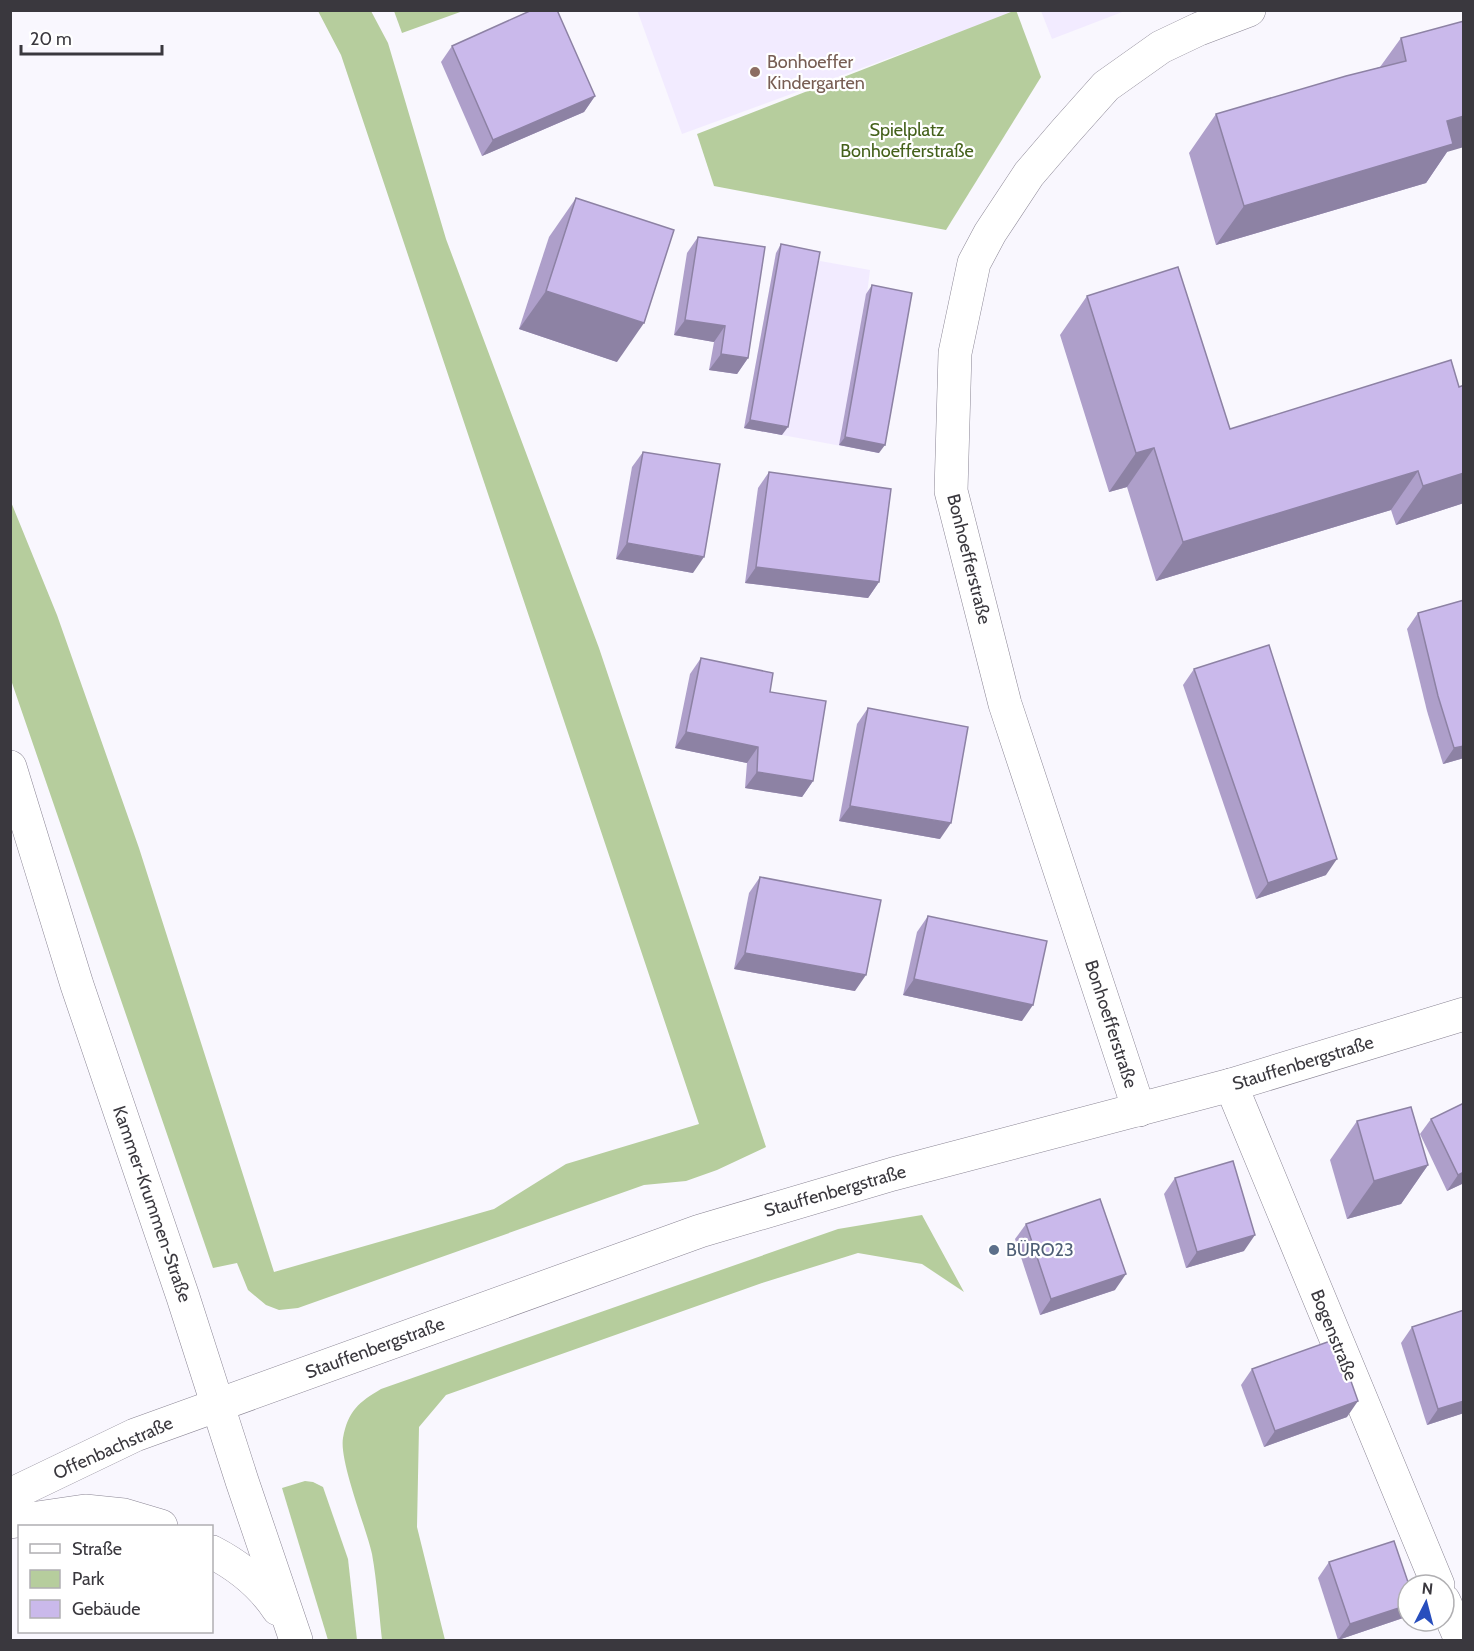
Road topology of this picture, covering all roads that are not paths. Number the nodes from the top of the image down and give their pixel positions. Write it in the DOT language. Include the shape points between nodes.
graph roads {
  1 [pos="1249,10"];
  2 [pos="10,766"];
  3 [pos="1464,1014"];
  4 [pos="1231,1085"];
  5 [pos="1139,1110"];
  6 [pos="218,1404"];
  7 [pos="10,1495"];
  8 [pos="10,1522"];
  9 [pos="155,1525"];
  10 [pos="213,1552"];
  11 [pos="1432,1573"];
  12 [pos="295,1638"];
  1 -- 5 [label="street, Bonhoefferstraße" via="1161,47 1106,86 1029,174 974,263 955,353 951,491 1005,704"];
  2 -- 6 [label="street, Kammer-Krummen-Straße" via="77,985"];
  3 -- 4 [label="street, Stauffenbergstraße"];
  4 -- 5 [label="street, Stauffenbergstraße"];
  4 -- 11 [label="street, Bogenstraße"];
  5 -- 6 [label="street, Stauffenbergstraße" via="893,1174 700,1231"];
  6 -- 7 [label="street, Offenbachstraße" via="135,1435"];
  6 -- 12 [label="street, Kammer-Krummen-Straße"];
  8 -- 9 [label="street" via="85,1510 124,1515"];
  10 -- 12 [label="street" via="253,1578"];
}
